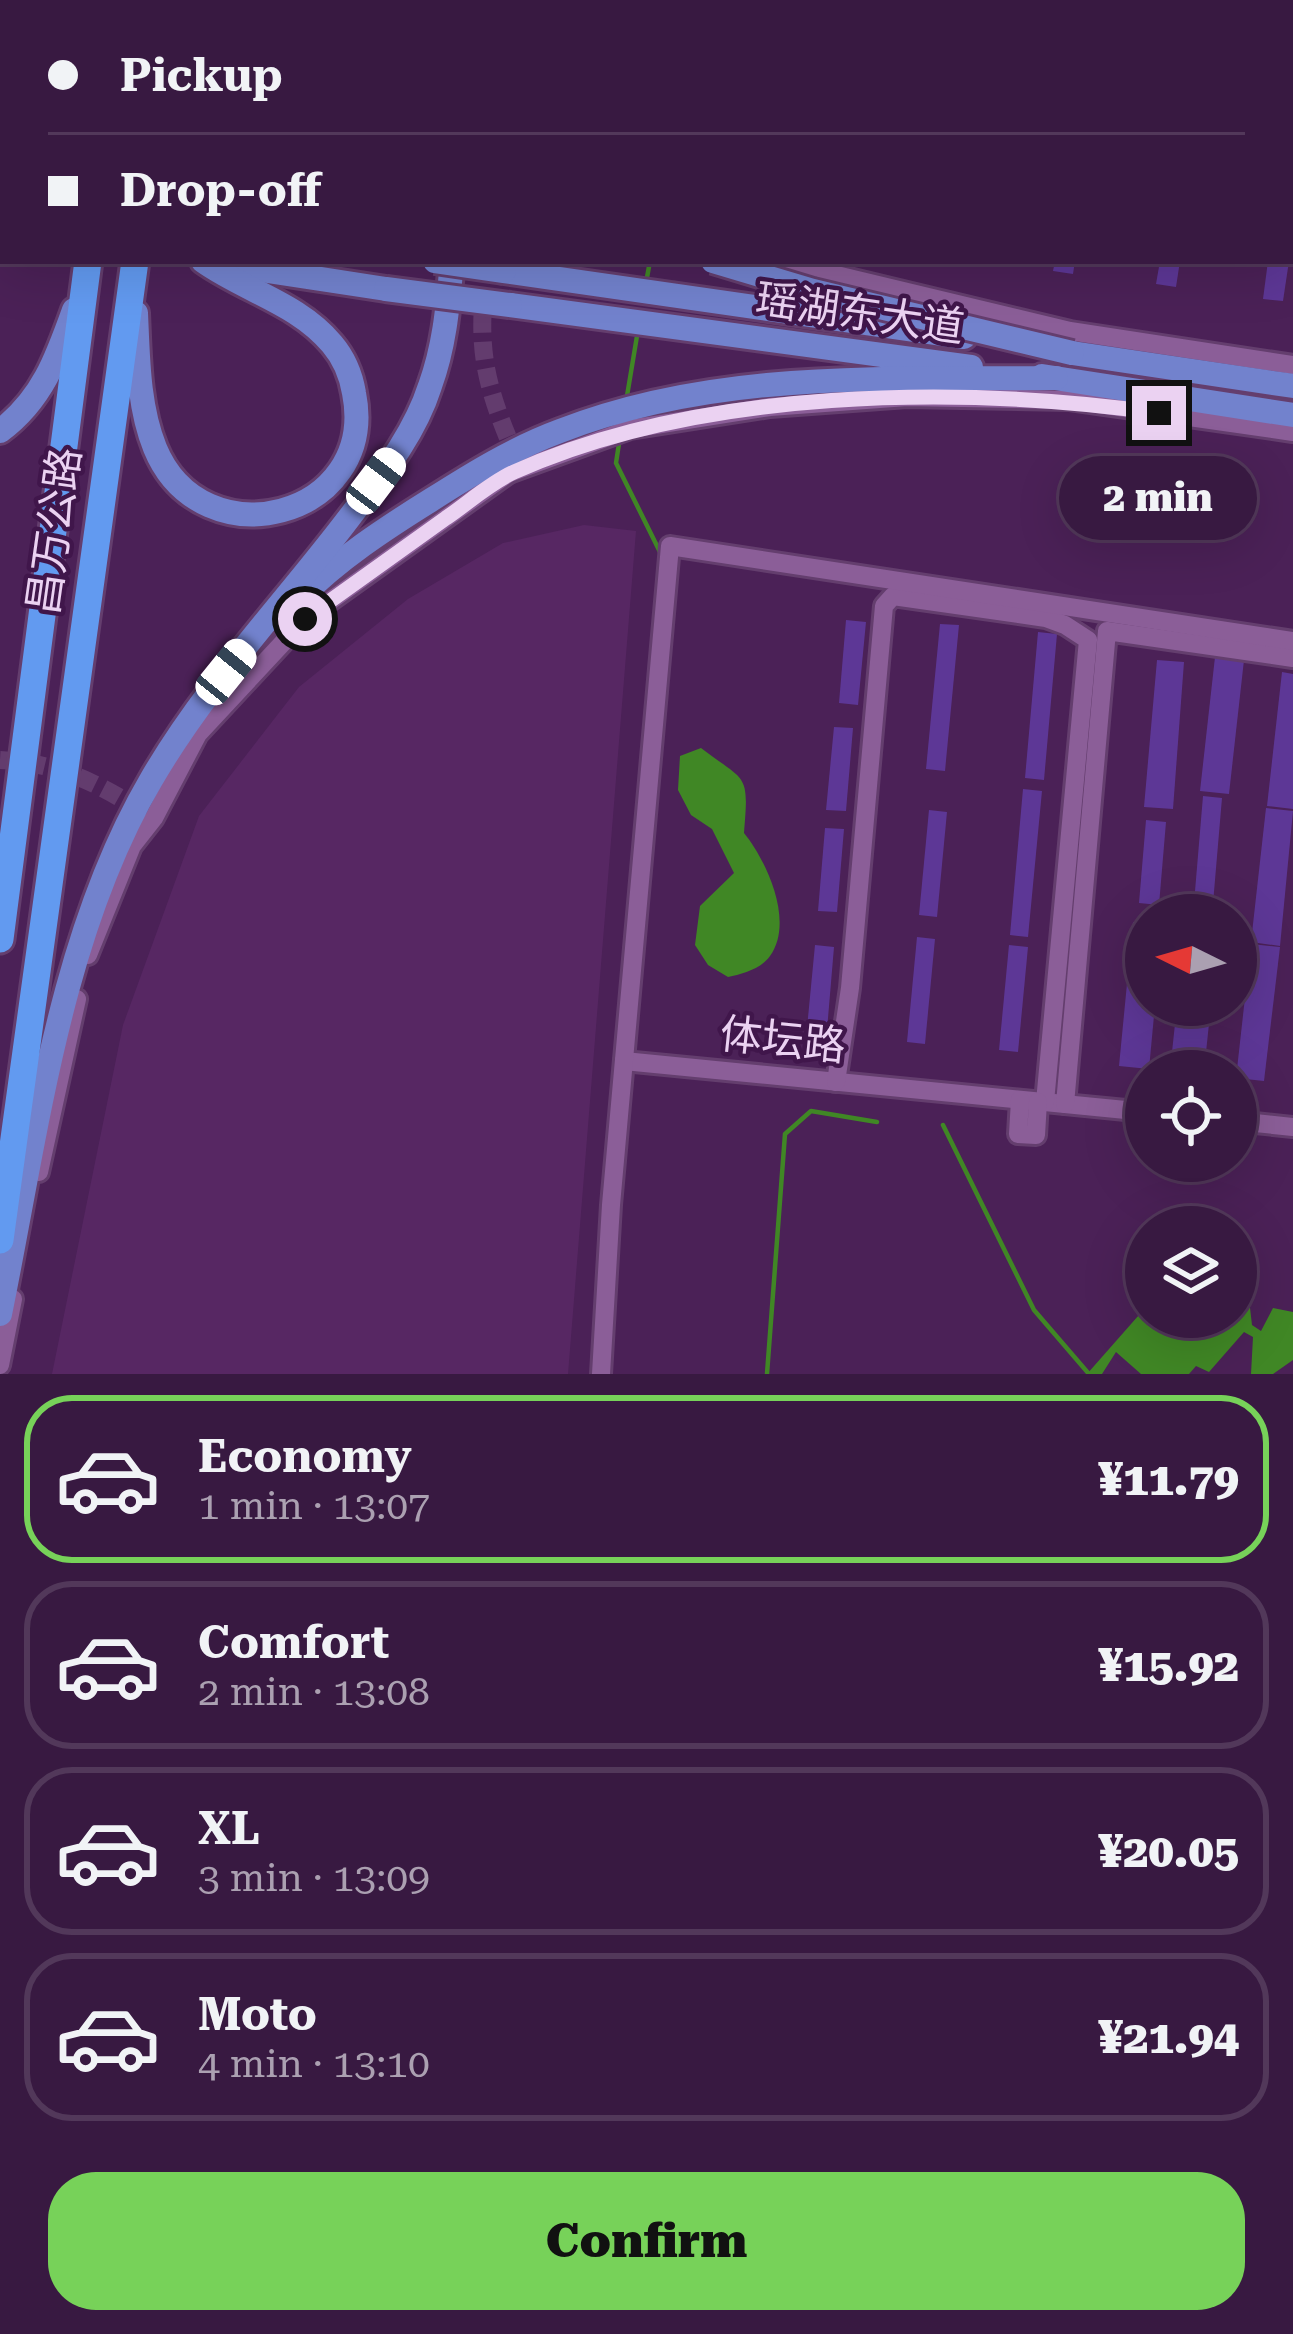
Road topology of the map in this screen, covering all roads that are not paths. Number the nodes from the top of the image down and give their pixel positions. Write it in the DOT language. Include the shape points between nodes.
graph roads {
  1 [pos="207,264"];
  2 [pos="222,264"];
  3 [pos="452,264"];
  4 [pos="456,264"];
  5 [pos="723,264"];
  6 [pos="791,264"];
  7 [pos="134,266"];
  8 [pos="88,267"];
  9 [pos="1072,353"];
  10 [pos="1293,365"];
  11 [pos="1056,378"];
  12 [pos="1293,386"];
  13 [pos="1293,415"];
  14 [pos="0,431"];
  15 [pos="1293,432"];
  16 [pos="512,463"];
  17 [pos="1293,640"];
  18 [pos="1293,658"];
  19 [pos="200,705"];
  20 [pos="0,939"];
  21 [pos="624,1060"];
  22 [pos="836,1082"];
  23 [pos="1034,1101"];
  24 [pos="1066,1104"];
  25 [pos="1125,1110"];
  26 [pos="1257,1123"];
  27 [pos="1293,1126"];
  28 [pos="0,1240"];
  29 [pos="0,1314"];
  30 [pos="0,1365"];
  31 [pos="601,1374"];
  1 -- 7 [label="main road" via="295,310 333,344 351,374 359,417 350,455 331,484 284,512 220,512 191,495 156,451 138,362"];
  2 -- 11 [label="main road, 瑶湖东大道, bridge"];
  3 -- 19 [label="main road" via="446,334 398,452"];
  4 -- 9 [label="main road, 瑶湖东大道, bridge"];
  5 -- 9 [label="main road, bridge"];
  6 -- 10 [label="street" via="1070,331"];
  7 -- 28 [label="highway, 昌万公路"];
  8 -- 14 [label="main road" via="56,362 35,401"];
  8 -- 20 [label="highway, 昌万公路"];
  9 -- 12 [label="main road, 瑶湖东大道"];
  11 -- 13 [label="main road, 瑶湖东大道"];
  11 -- 16 [label="main road" via="740,386 560,430"];
  15 -- 16 [label="street" via="1070,400 907,397 630,428"];
  16 -- 19 [label="main road" via="395,522 304,592"];
  16 -- 30 [label="street" via="305,619 198,734 133,846 84,966"];
  17 -- 21 [label="street" via="670,546"];
  18 -- 24 [label="street" via="1107,632"];
  19 -- 29 [label="main road" via="149,782 74,962"];
  21 -- 22 [label="street, 体坛路"];
  21 -- 31 [label="street"];
  22 -- 23 [label="street, 体坛路"];
  22 -- 23 [label="street" via="884,606 892,596 1046,618 1088,640"];
  23 -- 24 [label="street, 体坛路"];
  24 -- 25 [label="street, 体坛路"];
  26 -- 27 [label="street"];
}
